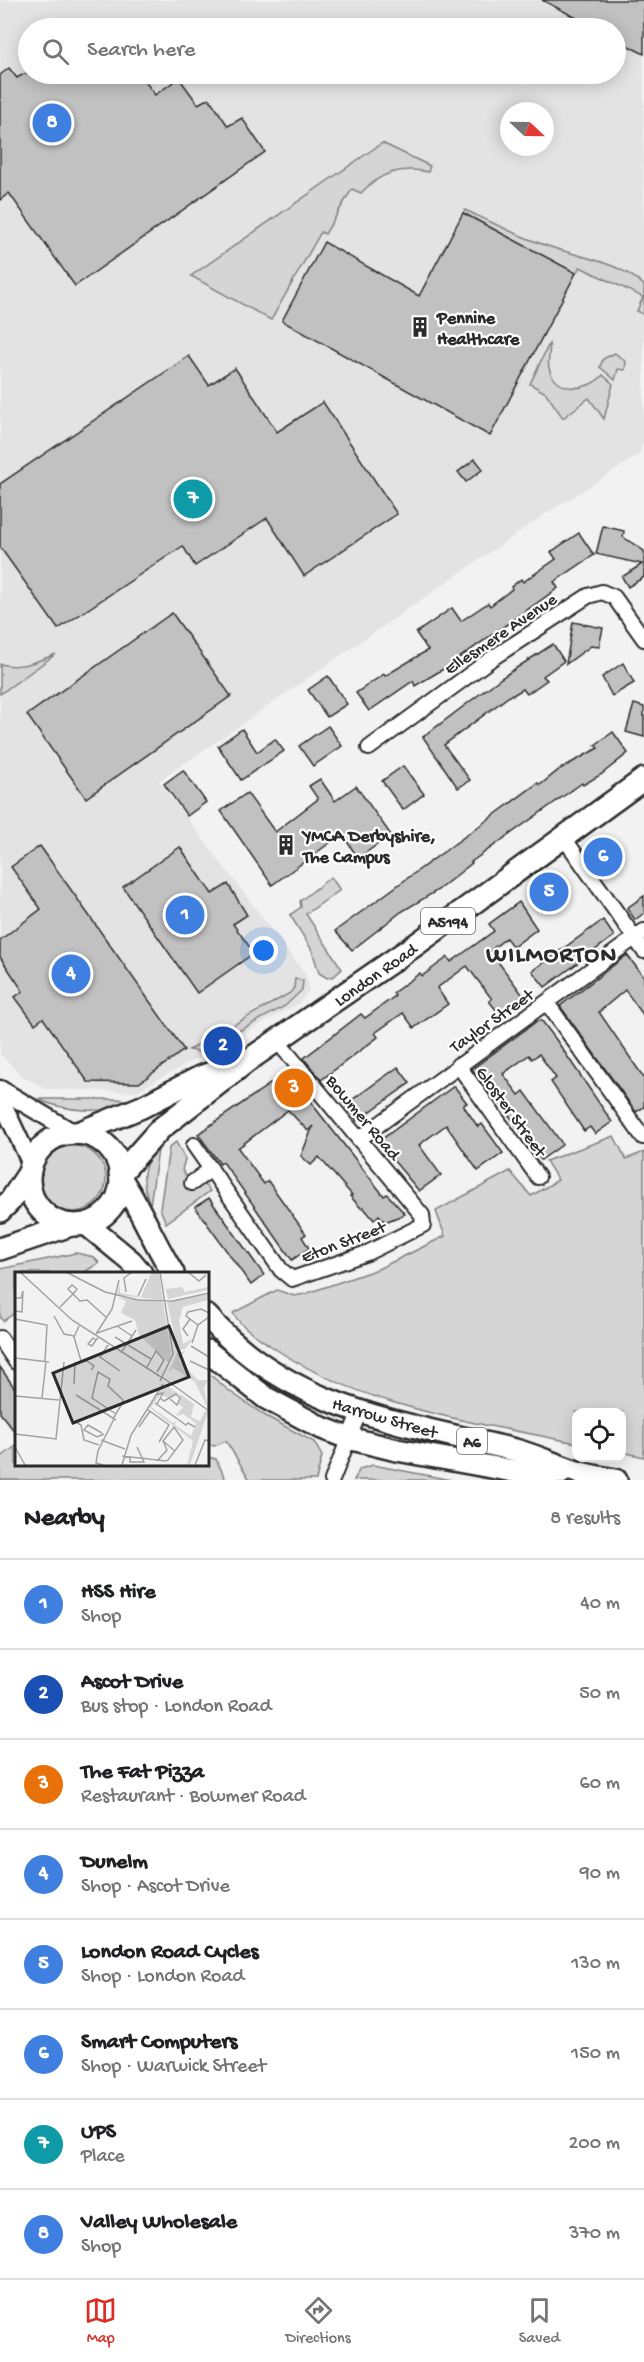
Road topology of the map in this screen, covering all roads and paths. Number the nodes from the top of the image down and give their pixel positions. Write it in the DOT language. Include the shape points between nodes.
graph roads {
  1 [pos="644,639"];
  2 [pos="369,748"];
  3 [pos="644,779"];
  4 [pos="564,838"];
  5 [pos="640,934"];
  6 [pos="644,951"];
  7 [pos="547,1003"];
  8 [pos="278,1042"];
  9 [pos="250,1059"];
  10 [pos="458,1065"];
  11 [pos="0,1089"];
  12 [pos="0,1098"];
  13 [pos="76,1133"];
  14 [pos="643,1137"];
  15 [pos="358,1139"];
  16 [pos="194,1145"];
  17 [pos="30,1168"];
  18 [pos="211,1168"];
  19 [pos="121,1176"];
  20 [pos="538,1177"];
  21 [pos="192,1183"];
  22 [pos="0,1211"];
  23 [pos="422,1215"];
  24 [pos="78,1224"];
  25 [pos="0,1249"];
  26 [pos="140,1272"];
  27 [pos="172,1272"];
  28 [pos="208,1317"];
  29 [pos="0,1338"];
  30 [pos="208,1352"];
  31 [pos="15,1360"];
  32 [pos="359,1413"];
  33 [pos="348,1438"];
  34 [pos="582,1473"];
  35 [pos="332,1480"];
  36 [pos="616,1480"];
  1 -- 2 [label="street, Ellesmere Avenue" via="614,597 602,592 588,596 491,659"];
  3 -- 4 [label="main road, London Road / A5194"];
  4 -- 5 [label="street"];
  4 -- 8 [label="main road, London Road / A5194"];
  5 -- 6 [label="street"];
  5 -- 7 [label="street, Taylor Street"];
  7 -- 10 [label="street, Taylor Street"];
  7 -- 14 [label="street"];
  8 -- 9 [label="main road, London Road / A5194"];
  8 -- 15 [label="street, Bowmer Road"];
  9 -- 13 [label="main road, London Road / A5194" via="200,1077 142,1107"];
  9 -- 19 [label="main road, London Road / A5194" via="160,1129"];
  10 -- 15 [label="street, Taylor Street"];
  10 -- 20 [label="street, Gloster Street"];
  11 -- 13 [label="street"];
  12 -- 17 [label="street"];
  13 -- 17 [label="main road" via="51,1140 39,1150"];
  13 -- 19 [label="main road" via="98,1139 106,1146"];
  15 -- 23 [label="street, Bowmer Road"];
  16 -- 18 [label="street, Eton Street"];
  17 -- 22 [label="main road"];
  17 -- 24 [label="main road" via="30,1190 39,1207 53,1219"];
  18 -- 21 [label="street"];
  18 -- 23 [label="street, Eton Street" via="281,1270 292,1278 399,1239 423,1225"];
  19 -- 24 [label="main road" via="111,1208 95,1220"];
  19 -- 27 [label="main road"];
  24 -- 25 [label="main road"];
  24 -- 26 [label="main road" via="131,1261"];
  28 -- 32 [label="main road, Harrow Street / A6" via="232,1341 292,1384"];
  29 -- 31 [label="street"];
  30 -- 33 [label="main road, Harrow Street / A6" via="267,1398"];
  32 -- 33 [label="street"];
  32 -- 34 [label="main road, Harrow Street / A6" via="518,1451"];
  33 -- 34 [label="main road, Harrow Street / A6" via="513,1471"];
  33 -- 35 [label="street"];
  34 -- 36 [label="main road, A6"];
}
